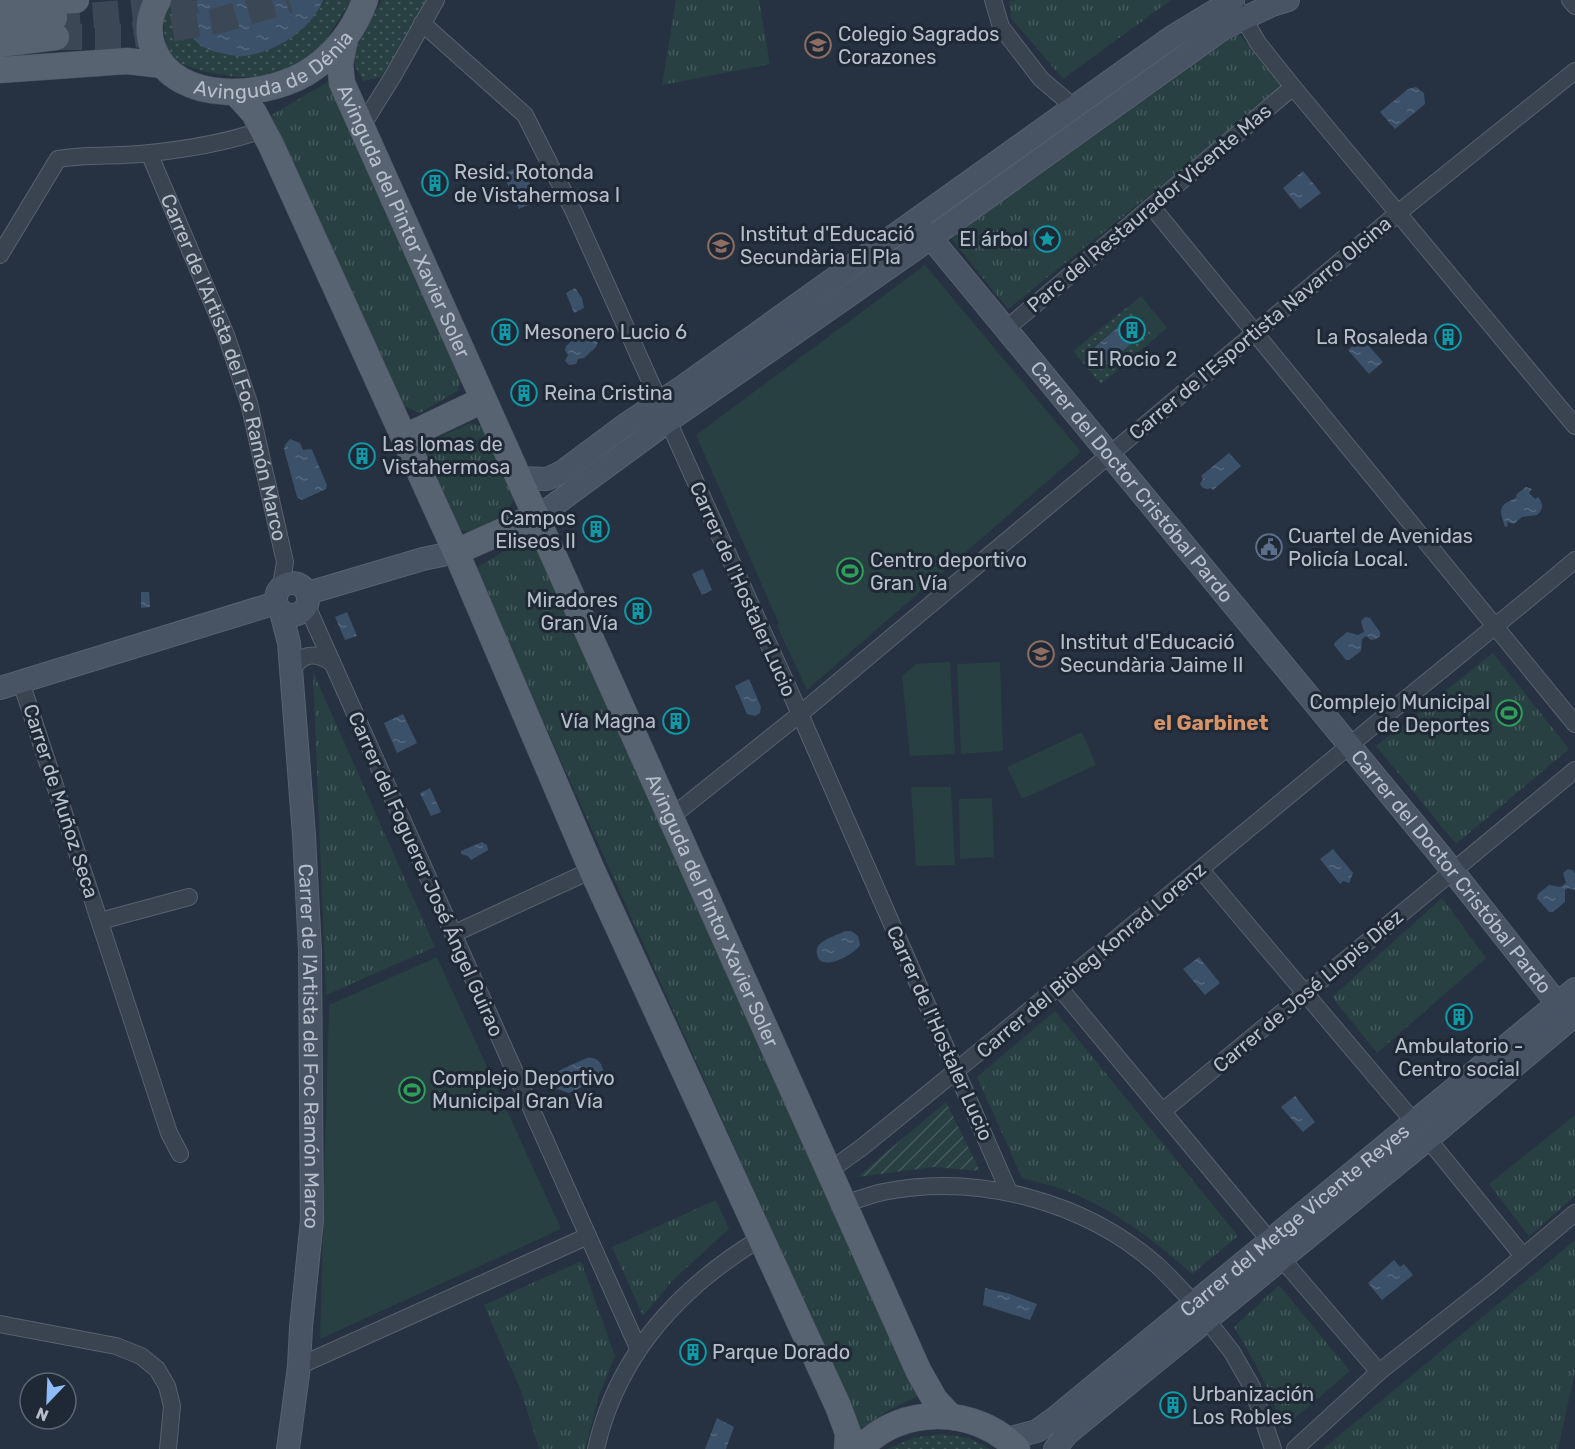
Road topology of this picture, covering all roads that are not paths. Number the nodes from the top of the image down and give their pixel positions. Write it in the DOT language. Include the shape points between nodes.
graph roads {
  1 [pos="158,0"];
  2 [pos="365,0"];
  3 [pos="436,0"];
  4 [pos="993,0"];
  5 [pos="1288,0"];
  6 [pos="1570,0"];
  7 [pos="0,4"];
  8 [pos="1236,6"];
  9 [pos="1575,6"];
  10 [pos="66,11"];
  11 [pos="422,23"];
  12 [pos="0,25"];
  13 [pos="345,39"];
  14 [pos="0,44"];
  15 [pos="162,65"];
  16 [pos="0,69"];
  17 [pos="1575,71"];
  18 [pos="1293,87"];
  19 [pos="235,92"];
  20 [pos="1074,107"];
  21 [pos="362,126"];
  22 [pos="262,130"];
  23 [pos="149,153"];
  24 [pos="1152,207"];
  25 [pos="1398,213"];
  26 [pos="913,222"];
  27 [pos="930,237"];
  28 [pos="0,255"];
  29 [pos="1006,329"];
  30 [pos="1255,332"];
  31 [pos="483,400"];
  32 [pos="663,412"];
  33 [pos="1575,426"];
  34 [pos="405,437"];
  35 [pos="1108,455"];
  36 [pos="520,478"];
  37 [pos="536,516"];
  38 [pos="456,552"];
  39 [pos="1575,560"];
  40 [pos="291,603"];
  41 [pos="1496,627"];
  42 [pos="332,663"];
  43 [pos="291,672"];
  44 [pos="11,685"];
  45 [pos="800,714"];
  46 [pos="1575,724"];
  47 [pos="1350,745"];
  48 [pos="1575,770"];
  49 [pos="671,817"];
  50 [pos="592,870"];
  51 [pos="1201,870"];
  52 [pos="1453,870"];
  53 [pos="189,897"];
  54 [pos="100,921"];
  55 [pos="453,934"];
  56 [pos="1059,987"];
  57 [pos="1575,988"];
  58 [pos="1306,992"];
  59 [pos="1569,1016"];
  60 [pos="957,1071"];
  61 [pos="1163,1111"];
  62 [pos="1421,1131"];
  63 [pos="180,1154"];
  64 [pos="829,1171"];
  65 [pos="1009,1192"];
  66 [pos="844,1204"];
  67 [pos="1575,1213"];
  68 [pos="588,1236"];
  69 [pos="761,1238"];
  70 [pos="1276,1249"];
  71 [pos="1523,1256"];
  72 [pos="1201,1312"];
  73 [pos="0,1324"];
  74 [pos="638,1348"];
  75 [pos="299,1366"];
  76 [pos="1379,1372"];
  77 [pos="950,1416"];
  78 [pos="1012,1444"];
  79 [pos="168,1449"];
  80 [pos="288,1449"];
  81 [pos="596,1449"];
  82 [pos="847,1449"];
  83 [pos="860,1449"];
  84 [pos="1055,1449"];
  85 [pos="1273,1449"];
  86 [pos="1295,1449"];
  1 -- 15 [label="main road, Avinguda de Dénia" via="151,15 149,35"];
  2 -- 13 [label="main road, Avinguda de Dénia"];
  3 -- 11 [label="street"];
  4 -- 20 [label="street" via="1001,27 1041,79"];
  5 -- 8 [label="street" via="1272,5"];
  6 -- 9 [label="street"];
  7 -- 10 [label="main road"];
  8 -- 18 [label="street" via="1258,43"];
  8 -- 20 [label="street" via="1172,38"];
  8 -- 27 [label="street" via="1224,28"];
  10 -- 12 [label="main road"];
  10 -- 14 [label="main road"];
  11 -- 21 [label="street"];
  11 -- 32 [label="street, Carrer de l'Hostaler Lucio" via="525,115 574,212"];
  13 -- 19 [label="main road, Avinguda de Dénia" via="312,70 286,83"];
  13 -- 21 [label="main road, Avinguda del Pintor Xavier Soler" via="340,64 342,83"];
  15 -- 16 [label="main road, Avinguda de Dénia" via="127,61"];
  15 -- 19 [label="main road, Avinguda de Dénia" via="193,85"];
  17 -- 25 [label="street, Carrer de l'Esportista Navarro Olcina"];
  18 -- 24 [label="street, Parc del Restaurador Vicente Mas"];
  18 -- 25 [label="street"];
  19 -- 22 [label="main road" via="254,113"];
  20 -- 26 [label="street"];
  21 -- 31 [label="main road, Avinguda del Pintor Xavier Soler"];
  22 -- 23 [label="street" via="232,141"];
  22 -- 34 [label="main road"];
  23 -- 28 [label="street" via="58,159"];
  23 -- 40 [label="street, Carrer de l'Artista del Foc Ramón Marco" via="226,336 249,403"];
  24 -- 29 [label="street, Parc del Restaurador Vicente Mas"];
  24 -- 30 [label="street"];
  25 -- 30 [label="street, Carrer de l'Esportista Navarro Olcina"];
  25 -- 33 [label="street"];
  26 -- 27 [label="street, Carrer del Doctor Cristóbal Pardo"];
  26 -- 32 [label="street"];
  27 -- 29 [label="street, Carrer del Doctor Cristóbal Pardo"];
  27 -- 32 [label="street"];
  29 -- 35 [label="street, Carrer del Doctor Cristóbal Pardo"];
  30 -- 35 [label="street, Carrer de l'Esportista Navarro Olcina"];
  30 -- 41 [label="street"];
  31 -- 34 [label="main road"];
  31 -- 36 [label="main road, Avinguda del Pintor Xavier Soler"];
  32 -- 36 [label="street" via="547,479"];
  32 -- 37 [label="street"];
  32 -- 45 [label="street, Carrer de l'Hostaler Lucio"];
  34 -- 38 [label="main road"];
  35 -- 45 [label="street, Carrer de l'Esportista Navarro Olcina"];
  35 -- 47 [label="street, Carrer del Doctor Cristóbal Pardo"];
  36 -- 37 [label="main road, Avinguda del Pintor Xavier Soler"];
  37 -- 38 [label="main road"];
  37 -- 49 [label="main road, Avinguda del Pintor Xavier Soler"];
  38 -- 40 [label="street" via="423,559"];
  38 -- 50 [label="main road"];
  39 -- 41 [label="street"];
  40 -- 42 [label="street, Carrer del Foguerer José Ángel Guirao"];
  40 -- 43 [label="street, Carrer de l'Artista del Foc Ramón Marco"];
  40 -- 44 [label="street"];
  41 -- 46 [label="street"];
  41 -- 47 [label="street, Carrer del Biòleg Konrad Lorenz"];
  42 -- 43 [label="street" via="313,655 301,659"];
  42 -- 55 [label="street, Carrer del Foguerer José Ángel Guirao"];
  43 -- 75 [label="street, Carrer de l'Artista del Foc Ramón Marco" via="304,835 312,1051 312,1220"];
  44 -- 54 [label="street, Carrer de Muñoz Seca"];
  45 -- 49 [label="street, Carrer de l'Esportista Navarro Olcina"];
  45 -- 60 [label="street, Carrer de l'Hostaler Lucio"];
  47 -- 51 [label="street, Carrer del Biòleg Konrad Lorenz"];
  47 -- 52 [label="street, Carrer del Doctor Cristóbal Pardo"];
  48 -- 52 [label="street, Carrer de José Llopis Díez"];
  49 -- 64 [label="main road, Avinguda del Pintor Xavier Soler"];
  50 -- 55 [label="street"];
  50 -- 69 [label="main road"];
  51 -- 56 [label="street, Carrer del Biòleg Konrad Lorenz"];
  51 -- 58 [label="street"];
  52 -- 58 [label="street, Carrer de José Llopis Díez"];
  52 -- 59 [label="street, Carrer del Doctor Cristóbal Pardo"];
  53 -- 54 [label="street, Carrer de Muñoz Seca"];
  54 -- 63 [label="street, Carrer de Muñoz Seca" via="169,1133"];
  55 -- 68 [label="street, Carrer del Foguerer José Ángel Guirao"];
  56 -- 60 [label="street, Carrer del Biòleg Konrad Lorenz"];
  56 -- 61 [label="street"];
  57 -- 59 [label="street, Carrer del Metge Vicente Reyes"];
  58 -- 61 [label="street, Carrer de José Llopis Díez"];
  58 -- 62 [label="street"];
  59 -- 62 [label="street, Carrer del Metge Vicente Reyes"];
  60 -- 64 [label="street, Carrer del Biòleg Konrad Lorenz"];
  60 -- 65 [label="street, Carrer de l'Hostaler Lucio"];
  61 -- 70 [label="street"];
  62 -- 70 [label="street, Carrer del Metge Vicente Reyes"];
  62 -- 71 [label="street"];
  64 -- 66 [label="main road, Avinguda del Pintor Xavier Soler"];
  65 -- 66 [label="street" via="925,1187 883,1192"];
  65 -- 72 [label="street" via="1063,1208 1112,1232 1156,1265"];
  66 -- 77 [label="main road, Avinguda del Pintor Xavier Soler" via="919,1372 935,1400"];
  67 -- 71 [label="street"];
  68 -- 74 [label="street, Carrer del Foguerer José Ángel Guirao"];
  68 -- 75 [label="street"];
  69 -- 74 [label="street" via="695,1285"];
  69 -- 82 [label="main road" via="838,1406 848,1433"];
  70 -- 72 [label="street, Carrer del Metge Vicente Reyes"];
  70 -- 76 [label="street"];
  71 -- 76 [label="street"];
  72 -- 78 [label="street, Carrer del Metge Vicente Reyes" via="1038,1431"];
  72 -- 84 [label="street, Carrer del Metge Vicente Reyes"];
  72 -- 85 [label="street" via="1232,1352 1252,1387"];
  73 -- 79 [label="street" via="116,1346 141,1356 157,1369 167,1386 172,1406"];
  74 -- 81 [label="street" via="607,1410"];
  75 -- 80 [label="street, Carrer de l'Artista del Foc Ramón Marco"];
  76 -- 86 [label="street"];
  77 -- 78 [label="main road" via="980,1423"];
  77 -- 83 [label="main road" via="898,1424"];
}
